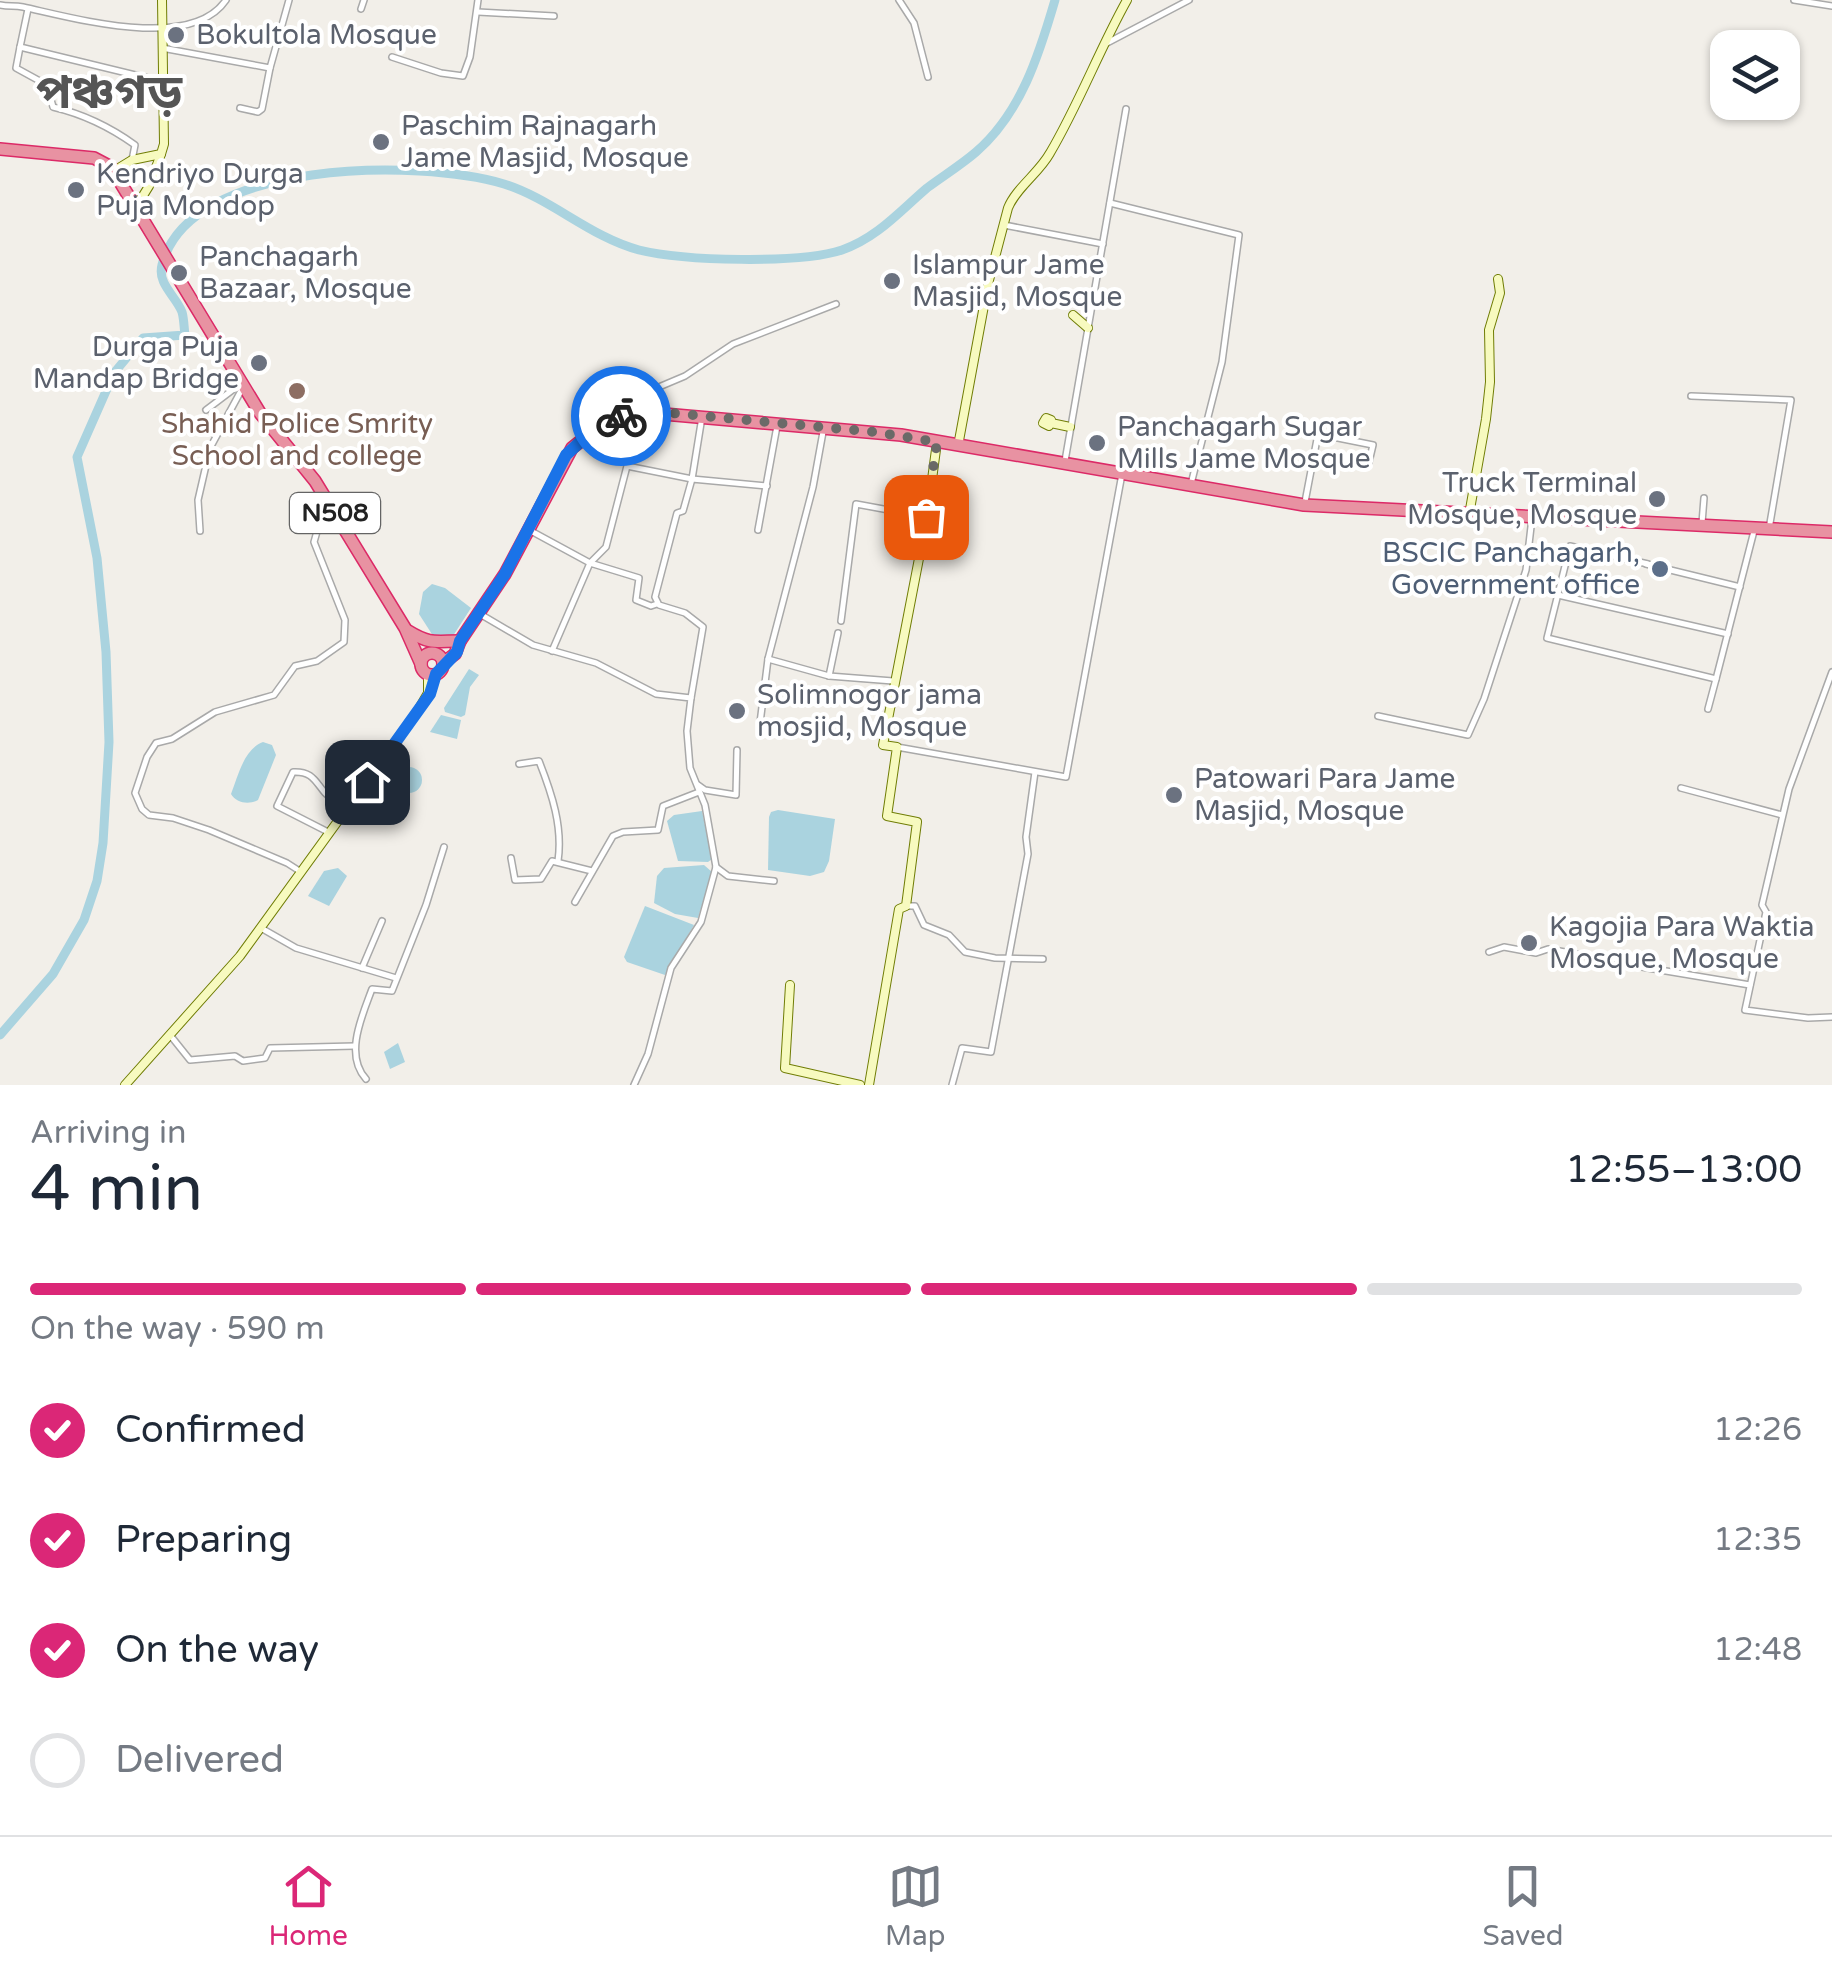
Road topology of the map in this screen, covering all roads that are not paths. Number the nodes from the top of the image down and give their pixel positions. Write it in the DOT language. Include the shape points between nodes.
graph roads {
  1 [pos="162,0"];
  2 [pos="226,0"];
  3 [pos="289,0"];
  4 [pos="364,0"];
  5 [pos="478,0"];
  6 [pos="899,0"];
  7 [pos="1127,0"];
  8 [pos="1189,0"];
  9 [pos="1794,0"];
  10 [pos="11,3"];
  11 [pos="0,5"];
  12 [pos="1832,6"];
  13 [pos="28,8"];
  14 [pos="361,9"];
  15 [pos="478,12"];
  16 [pos="554,16"];
  17 [pos="162,26"];
  18 [pos="1104,44"];
  19 [pos="20,47"];
  20 [pos="162,48"];
  21 [pos="392,57"];
  22 [pos="270,68"];
  23 [pos="928,76"];
  24 [pos="164,82"];
  25 [pos="240,108"];
  26 [pos="1126,109"];
  27 [pos="0,149"];
  28 [pos="160,154"];
  29 [pos="132,160"];
  30 [pos="114,171"];
  31 [pos="1110,202"];
  32 [pos="136,207"];
  33 [pos="1003,225"];
  34 [pos="1103,244"];
  35 [pos="1498,279"];
  36 [pos="836,304"];
  37 [pos="1073,315"];
  38 [pos="1088,328"];
  39 [pos="242,385"];
  40 [pos="1691,396"];
  41 [pos="206,410"];
  42 [pos="621,416"];
  43 [pos="702,416"];
  44 [pos="1051,422"];
  45 [pos="777,423"];
  46 [pos="824,427"];
  47 [pos="1070,427"];
  48 [pos="937,442"];
  49 [pos="958,446"];
  50 [pos="1064,464"];
  51 [pos="1368,466"];
  52 [pos="1122,474"];
  53 [pos="692,480"];
  54 [pos="767,486"];
  55 [pos="1190,486"];
  56 [pos="1704,498"];
  57 [pos="1304,505"];
  58 [pos="1469,515"];
  59 [pos="337,516"];
  60 [pos="926,517"];
  61 [pos="1532,518"];
  62 [pos="1702,526"];
  63 [pos="1762,528"];
  64 [pos="529,529"];
  65 [pos="200,530"];
  66 [pos="758,530"];
  67 [pos="1832,532"];
  68 [pos="590,563"];
  69 [pos="1740,587"];
  70 [pos="1558,595"];
  71 [pos="657,604"];
  72 [pos="480,614"];
  73 [pos="840,621"];
  74 [pos="404,628"];
  75 [pos="838,633"];
  76 [pos="1728,634"];
  77 [pos="456,641"];
  78 [pos="552,651"];
  79 [pos="768,659"];
  80 [pos="432,663"];
  81 [pos="1832,672"];
  82 [pos="829,676"];
  83 [pos="1716,679"];
  84 [pos="893,682"];
  85 [pos="690,698"];
  86 [pos="1708,709"];
  87 [pos="1378,716"];
  88 [pos="760,724"];
  89 [pos="897,747"];
  90 [pos="737,750"];
  91 [pos="520,764"];
  92 [pos="1036,772"];
  93 [pos="696,784"];
  94 [pos="1681,788"];
  95 [pos="699,792"];
  96 [pos="350,807"];
  97 [pos="1782,814"];
  98 [pos="330,833"];
  99 [pos="444,847"];
  100 [pos="511,858"];
  101 [pos="558,861"];
  102 [pos="716,868"];
  103 [pos="592,870"];
  104 [pos="302,872"];
  105 [pos="774,881"];
  106 [pos="575,902"];
  107 [pos="906,906"];
  108 [pos="382,921"];
  109 [pos="261,928"];
  110 [pos="1489,952"];
  111 [pos="1006,958"];
  112 [pos="1043,959"];
  113 [pos="362,968"];
  114 [pos="396,978"];
  115 [pos="1750,985"];
  116 [pos="790,986"];
  117 [pos="1832,1016"];
  118 [pos="170,1035"];
  119 [pos="356,1046"];
  120 [pos="366,1079"];
  121 [pos="125,1085"];
  122 [pos="634,1085"];
  123 [pos="860,1085"];
  124 [pos="869,1085"];
  125 [pos="952,1085"];
  1 -- 17 [label="street"];
  2 -- 17 [label="street" via="204,20"];
  3 -- 22 [label="street"];
  4 -- 14 [label="street"];
  5 -- 15 [label="street"];
  6 -- 23 [label="street" via="914,23"];
  7 -- 18 [label="street"];
  8 -- 18 [label="street"];
  9 -- 12 [label="street"];
  10 -- 11 [label="street"];
  10 -- 13 [label="street"];
  13 -- 17 [label="street" via="100,24"];
  13 -- 19 [label="street"];
  15 -- 16 [label="street"];
  15 -- 21 [label="street" via="462,76"];
  17 -- 20 [label="street"];
  18 -- 33 [label="street" via="1047,159 1012,199"];
  19 -- 24 [label="street"];
  19 -- 29 [label="street" via="16,68 47,85 53,107 85,115 124,137 135,145"];
  20 -- 22 [label="street"];
  20 -- 24 [label="street"];
  22 -- 25 [label="street" via="262,109"];
  24 -- 28 [label="street"];
  26 -- 31 [label="street"];
  27 -- 30 [label="highway" via="94,158"];
  28 -- 29 [label="street"];
  28 -- 32 [label="street"];
  29 -- 30 [label="street"];
  30 -- 32 [label="highway, N508"];
  31 -- 34 [label="street"];
  31 -- 55 [label="street" via="1239,235 1222,362"];
  32 -- 39 [label="highway, N508"];
  33 -- 34 [label="street"];
  33 -- 49 [label="street"];
  34 -- 38 [label="street"];
  35 -- 58 [label="street" via="1486,419"];
  36 -- 42 [label="street" via="733,344 685,376 640,394"];
  37 -- 38 [label="street"];
  38 -- 47 [label="street"];
  39 -- 41 [label="street"];
  39 -- 59 [label="highway, N508"];
  39 -- 65 [label="street" via="210,448 198,500"];
  40 -- 63 [label="street" via="1790,400"];
  42 -- 43 [label="highway"];
  42 -- 64 [label="highway" via="572,448"];
  43 -- 45 [label="highway"];
  43 -- 53 [label="street"];
  44 -- 47 [label="street"];
  45 -- 46 [label="highway"];
  45 -- 54 [label="street"];
  46 -- 48 [label="highway"];
  46 -- 79 [label="street"];
  47 -- 50 [label="street"];
  48 -- 49 [label="highway"];
  48 -- 60 [label="street"];
  49 -- 50 [label="highway"];
  50 -- 52 [label="highway"];
  51 -- 57 [label="street" via="1373,445 1318,434"];
  52 -- 55 [label="highway"];
  52 -- 92 [label="street" via="1066,778"];
  53 -- 54 [label="street"];
  53 -- 68 [label="street" via="627,466 606,547"];
  53 -- 71 [label="street" via="677,513"];
  54 -- 66 [label="street"];
  55 -- 57 [label="highway"];
  56 -- 62 [label="street"];
  57 -- 58 [label="highway"];
  58 -- 61 [label="highway"];
  59 -- 74 [label="highway, N508"];
  59 -- 104 [label="street" via="318,528 314,542 345,620 344,642 317,661 295,666 278,692 215,712 156,743 135,793 146,813 209,830"];
  60 -- 73 [label="street" via="856,504"];
  60 -- 84 [label="street"];
  61 -- 62 [label="highway"];
  61 -- 87 [label="street" via="1522,584 1468,735"];
  62 -- 63 [label="highway"];
  63 -- 67 [label="highway"];
  63 -- 69 [label="street"];
  64 -- 68 [label="street"];
  64 -- 72 [label="highway"];
  68 -- 71 [label="street" via="639,578 636,600"];
  68 -- 78 [label="street"];
  69 -- 70 [label="street" via="1570,546"];
  69 -- 76 [label="street"];
  70 -- 76 [label="street"];
  70 -- 83 [label="street" via="1548,638"];
  71 -- 85 [label="street" via="703,628"];
  72 -- 77 [label="highway"];
  72 -- 78 [label="street"];
  74 -- 77 [label="highway" via="431,642"];
  74 -- 80 [label="highway, N508"];
  75 -- 82 [label="street"];
  76 -- 83 [label="street"];
  77 -- 80 [label="highway"];
  78 -- 85 [label="street" via="596,662 656,694"];
  79 -- 82 [label="street"];
  79 -- 88 [label="street"];
  80 -- 96 [label="street" via="425,701"];
  81 -- 97 [label="street"];
  82 -- 84 [label="street"];
  83 -- 86 [label="street"];
  84 -- 89 [label="street" via="883,746"];
  85 -- 93 [label="street" via="687,743"];
  89 -- 92 [label="street"];
  89 -- 107 [label="street" via="888,816 917,822"];
  90 -- 93 [label="street" via="736,794"];
  91 -- 101 [label="street" via="539,761 549,785 561,838"];
  92 -- 111 [label="street" via="1028,854"];
  93 -- 95 [label="street"];
  94 -- 97 [label="street"];
  95 -- 102 [label="street"];
  95 -- 103 [label="street" via="664,806 658,830 613,836"];
  96 -- 98 [label="street"];
  96 -- 98 [label="street" via="326,794 318,780 293,772 277,806"];
  97 -- 115 [label="street"];
  98 -- 104 [label="street"];
  99 -- 114 [label="street"];
  100 -- 101 [label="street" via="515,880 541,879 550,861"];
  101 -- 103 [label="street"];
  102 -- 105 [label="street" via="728,876"];
  102 -- 122 [label="street" via="701,922 670,974"];
  103 -- 106 [label="street"];
  104 -- 109 [label="street"];
  107 -- 111 [label="street" via="915,906 924,925 965,952"];
  107 -- 124 [label="street" via="899,909"];
  108 -- 113 [label="street"];
  109 -- 113 [label="street" via="290,946"];
  109 -- 118 [label="street"];
  110 -- 115 [label="street" via="1504,946 1606,956"];
  111 -- 112 [label="street"];
  111 -- 125 [label="street" via="991,1052 962,1048"];
  113 -- 114 [label="street"];
  114 -- 119 [label="street" via="390,992 372,988"];
  115 -- 117 [label="street" via="1745,1010"];
  116 -- 123 [label="street" via="785,1068"];
  118 -- 119 [label="street" via="190,1060 265,1058 270,1048"];
  118 -- 121 [label="street"];
  119 -- 120 [label="street" via="356,1066"];
}
